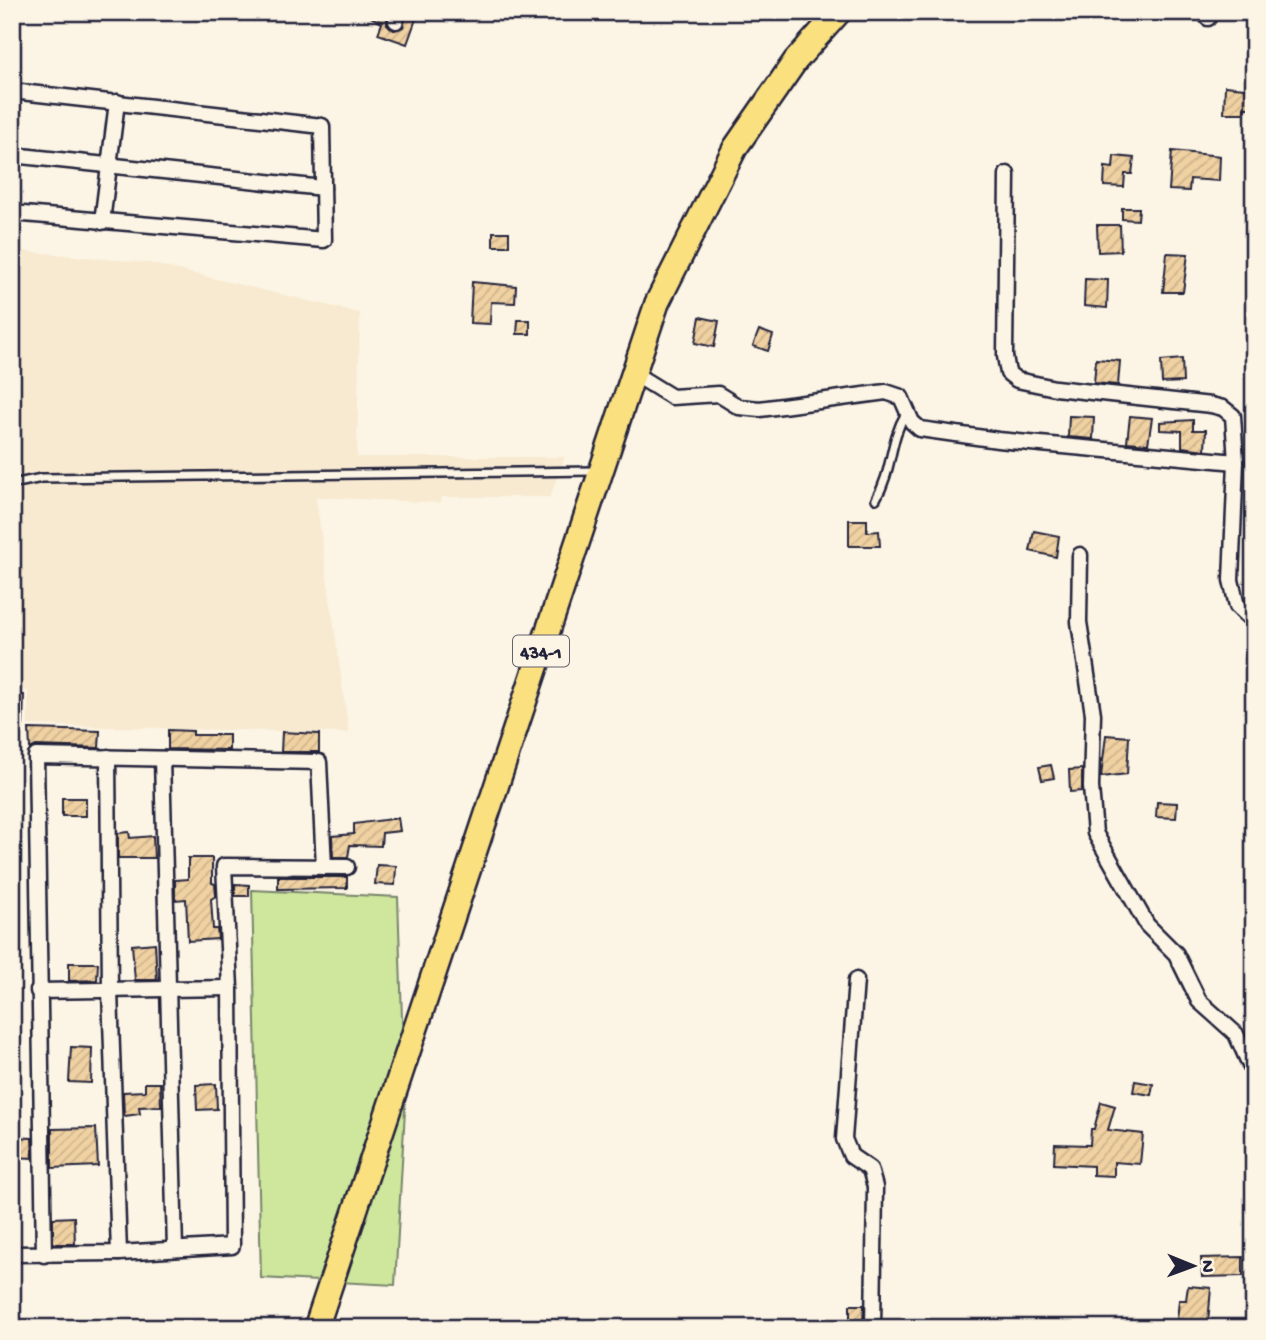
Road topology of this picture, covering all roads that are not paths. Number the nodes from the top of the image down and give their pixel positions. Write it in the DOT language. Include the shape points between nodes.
graph roads {
  1 [pos="839,12"];
  2 [pos="12,91"];
  3 [pos="117,102"];
  4 [pos="12,155"];
  5 [pos="108,167"];
  6 [pos="1007,174"];
  7 [pos="323,188"];
  8 [pos="12,213"];
  9 [pos="102,222"];
  10 [pos="633,373"];
  11 [pos="908,409"];
  12 [pos="1236,462"];
  13 [pos="600,471"];
  14 [pos="12,484"];
  15 [pos="876,499"];
  16 [pos="1080,555"];
  17 [pos="1254,622"];
  18 [pos="108,757"];
  19 [pos="162,759"];
  20 [pos="324,867"];
  21 [pos="347,867"];
  22 [pos="856,980"];
  23 [pos="230,988"];
  24 [pos="38,991"];
  25 [pos="110,991"];
  26 [pos="168,991"];
  27 [pos="1254,1074"];
  28 [pos="175,1249"];
  29 [pos="119,1253"];
  30 [pos="12,1254"];
  31 [pos="44,1255"];
  32 [pos="316,1328"];
  33 [pos="873,1328"];
  1 -- 10 [label="main road, 434-1" via="796,60 734,148 657,303"];
  2 -- 3 [label="street"];
  3 -- 5 [label="street"];
  3 -- 7 [label="street" via="321,126"];
  4 -- 5 [label="street"];
  5 -- 7 [label="street"];
  5 -- 9 [label="street"];
  6 -- 12 [label="street" via="1008,373 1017,380 1055,388 1223,408 1233,416"];
  7 -- 9 [label="street" via="324,240"];
  8 -- 9 [label="street"];
  10 -- 11 [label="street" via="672,397 718,394 739,407 761,409 886,392 901,397"];
  10 -- 13 [label="main road, 434-1"];
  11 -- 12 [label="street" via="920,429"];
  11 -- 15 [label="lane" via="895,432 887,480"];
  12 -- 17 [label="street" via="1231,580 1237,606"];
  13 -- 14 [label="lane" via="42,478"];
  13 -- 32 [label="main road, 434-1"];
  16 -- 27 [label="street" via="1079,622 1093,714 1095,834 1147,925 1176,954 1199,1001 1236,1034"];
  18 -- 19 [label="street"];
  18 -- 24 [label="street" via="36,756"];
  18 -- 25 [label="street"];
  19 -- 20 [label="street" via="319,762"];
  19 -- 26 [label="street"];
  20 -- 21 [label="street"];
  20 -- 23 [label="street" via="224,866"];
  22 -- 33 [label="street" via="844,1139 852,1156 870,1169 874,1187"];
  23 -- 26 [label="street"];
  23 -- 28 [label="street" via="232,1246"];
  24 -- 25 [label="street"];
  24 -- 31 [label="street"];
  25 -- 26 [label="street"];
  25 -- 29 [label="street"];
  26 -- 28 [label="street"];
  28 -- 29 [label="street"];
  29 -- 31 [label="street"];
  30 -- 31 [label="street"];
}
